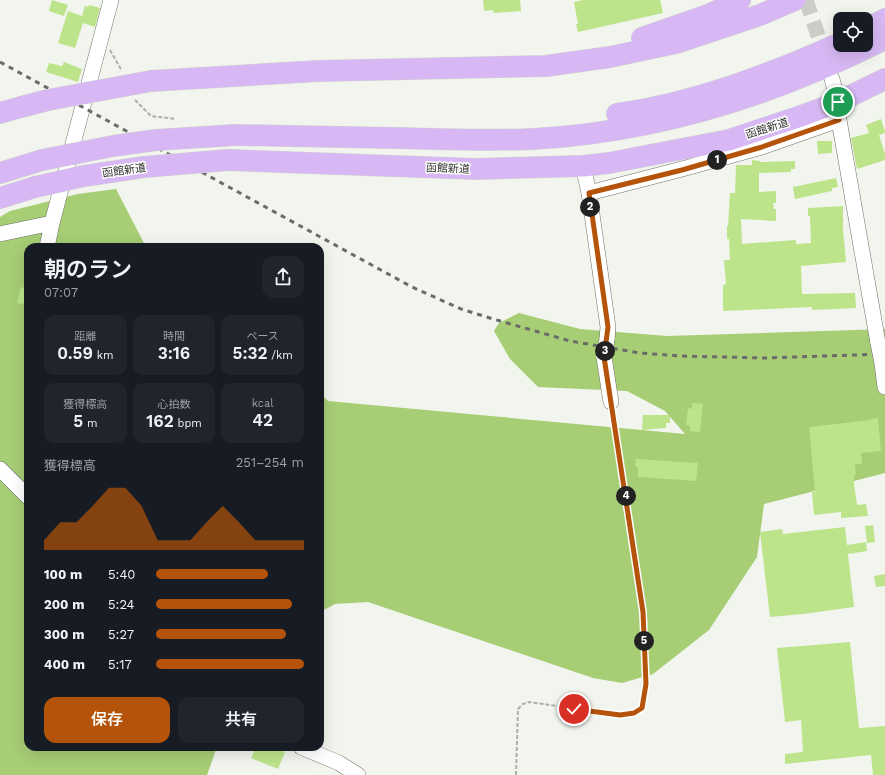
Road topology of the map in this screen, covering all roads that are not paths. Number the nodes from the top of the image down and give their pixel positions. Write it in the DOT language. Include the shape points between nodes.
graph roads {
  1 [pos="111,0"];
  2 [pos="740,0"];
  3 [pos="795,0"];
  4 [pos="885,19"];
  5 [pos="873,25"];
  6 [pos="885,39"];
  7 [pos="833,46"];
  8 [pos="546,66"];
  9 [pos="832,79"];
  10 [pos="885,79"];
  11 [pos="839,111"];
  12 [pos="0,113"];
  13 [pos="235,135"];
  14 [pos="583,166"];
  15 [pos="0,173"];
  16 [pos="589,193"];
  17 [pos="0,198"];
  18 [pos="52,223"];
  19 [pos="0,234"];
  20 [pos="48,243"];
  21 [pos="885,387"];
  22 [pos="611,402"];
  23 [pos="0,469"];
  24 [pos="24,493"];
  25 [pos="310,751"];
  26 [pos="358,775"];
  1 -- 18 [label="street"];
  2 -- 8 [label="highway" via="708,16 646,38 550,54"];
  3 -- 8 [label="highway" via="760,15 676,43 610,57"];
  4 -- 5 [label="highway"];
  6 -- 13 [label="highway" via="849,58 746,98 688,116 634,126 534,138 483,140"];
  7 -- 13 [label="highway" via="737,84 683,100 632,112 533,127"];
  8 -- 12 [label="highway, bridge" via="318,71 151,81 48,100"];
  9 -- 11 [label="street"];
  10 -- 11 [label="highway, 函館新道"];
  11 -- 14 [label="highway, 函館新道" via="804,115 729,140"];
  11 -- 16 [label="street" via="762,147"];
  11 -- 21 [label="street, bridge"];
  13 -- 15 [label="highway, bridge" via="156,140 113,146 42,160"];
  14 -- 16 [label="street"];
  14 -- 17 [label="highway, 函館新道, bridge" via="476,169 228,160 144,167 84,176"];
  16 -- 22 [label="street, bridge" via="608,327 604,357"];
  18 -- 19 [label="street"];
  18 -- 20 [label="street"];
  23 -- 24 [label="street"];
  25 -- 26 [label="street" via="339,763"];
}
